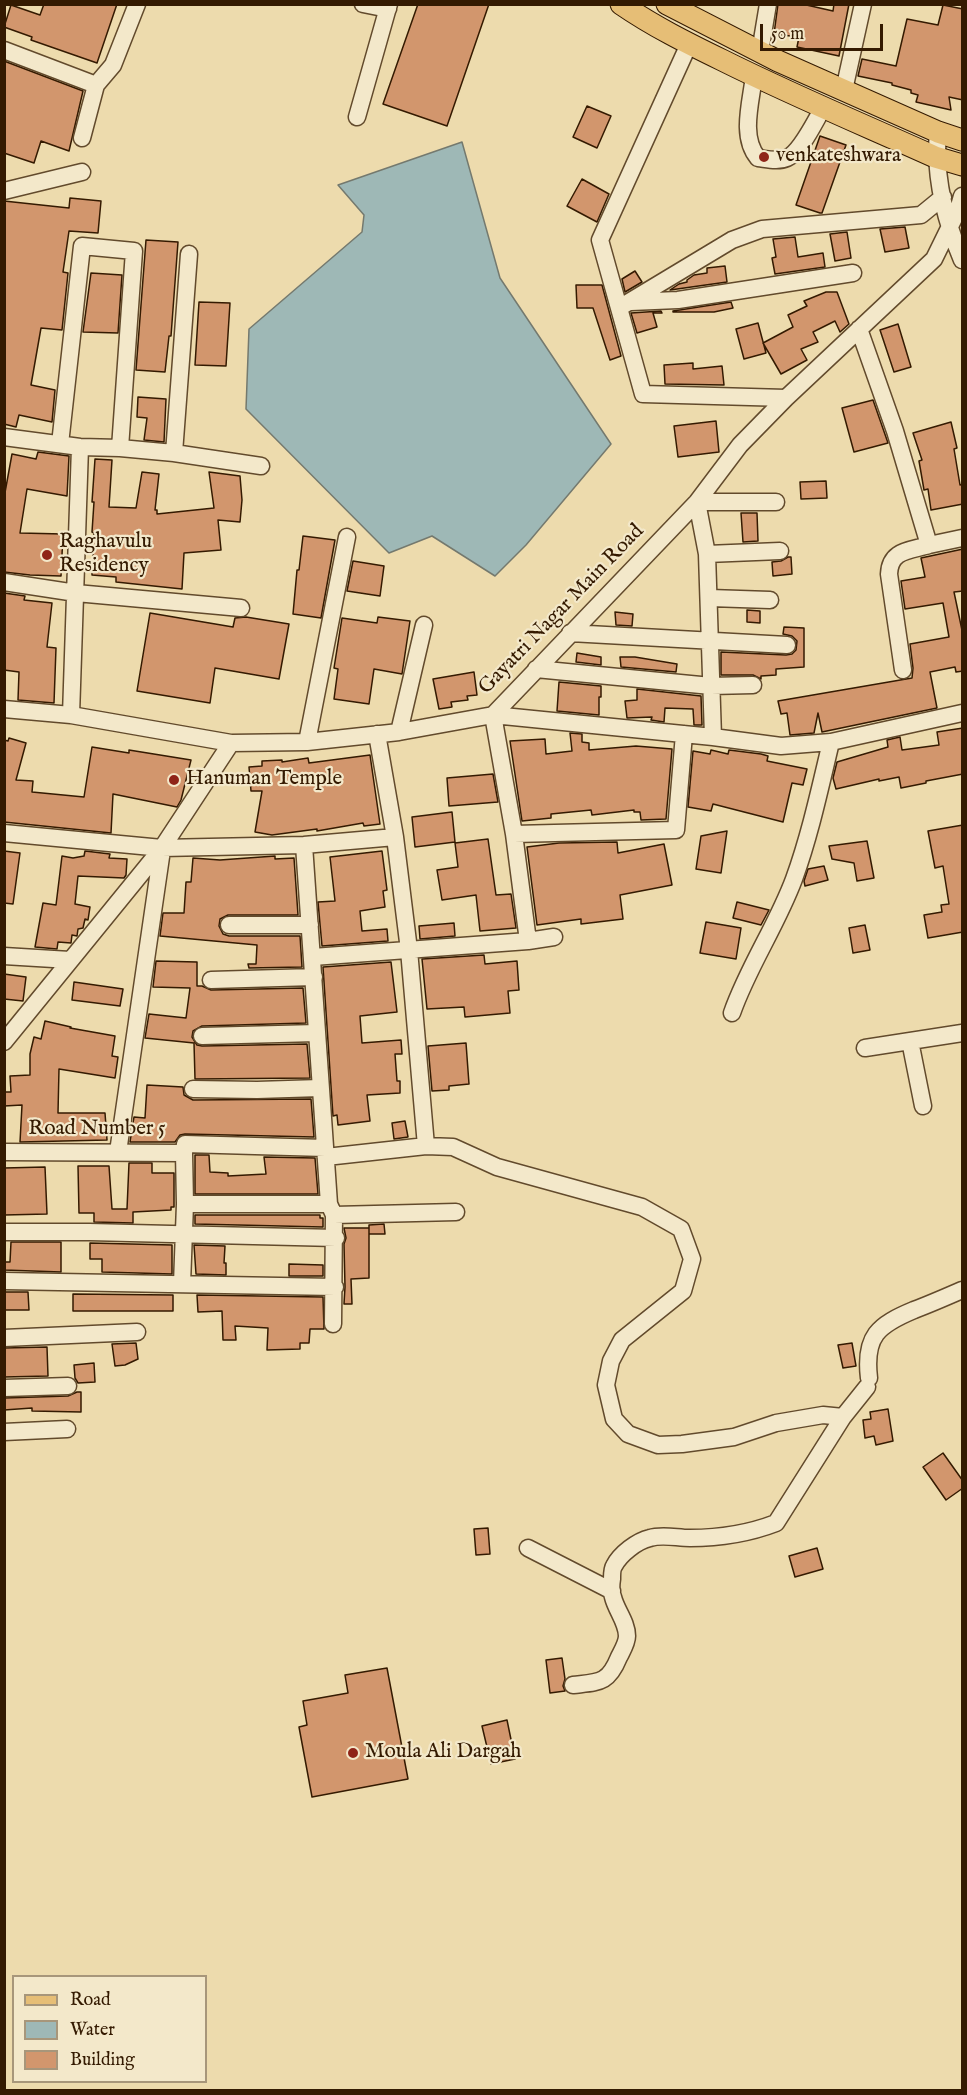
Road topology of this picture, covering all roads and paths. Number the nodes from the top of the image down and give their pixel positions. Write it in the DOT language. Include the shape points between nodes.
graph roads {
  1 [pos="137,4"];
  2 [pos="363,4"];
  3 [pos="621,4"];
  4 [pos="667,4"];
  5 [pos="768,4"];
  6 [pos="863,4"];
  7 [pos="388,7"];
  8 [pos="689,44"];
  9 [pos="4,50"];
  10 [pos="760,52"];
  11 [pos="754,76"];
  12 [pos="96,85"];
  13 [pos="844,90"];
  14 [pos="824,108"];
  15 [pos="357,117"];
  16 [pos="938,132"];
  17 [pos="82,138"];
  18 [pos="963,140"];
  19 [pos="935,157"];
  20 [pos="963,165"];
  21 [pos="82,172"];
  22 [pos="4,191"];
  23 [pos="963,196"];
  24 [pos="943,197"];
  25 [pos="949,229"];
  26 [pos="189,254"];
  27 [pos="963,260"];
  28 [pos="853,273"];
  29 [pos="624,305"];
  30 [pos="859,329"];
  31 [pos="786,398"];
  32 [pos="4,437"];
  33 [pos="60,444"];
  34 [pos="80,447"];
  35 [pos="120,448"];
  36 [pos="174,453"];
  37 [pos="261,466"];
  38 [pos="697,502"];
  39 [pos="776,502"];
  40 [pos="347,537"];
  41 [pos="963,538"];
  42 [pos="929,545"];
  43 [pos="780,551"];
  44 [pos="707,554"];
  45 [pos="4,582"];
  46 [pos="76,592"];
  47 [pos="710,598"];
  48 [pos="770,600"];
  49 [pos="241,608"];
  50 [pos="424,625"];
  51 [pos="570,633"];
  52 [pos="710,641"];
  53 [pos="787,645"];
  54 [pos="536,669"];
  55 [pos="903,670"];
  56 [pos="753,685"];
  57 [pos="711,686"];
  58 [pos="4,709"];
  59 [pos="963,713"];
  60 [pos="71,715"];
  61 [pos="493,715"];
  62 [pos="399,732"];
  63 [pos="378,734"];
  64 [pos="684,734"];
  65 [pos="713,737"];
  66 [pos="307,742"];
  67 [pos="831,742"];
  68 [pos="231,743"];
  69 [pos="4,833"];
  70 [pos="514,834"];
  71 [pos="395,837"];
  72 [pos="304,845"];
  73 [pos="162,848"];
  74 [pos="229,925"];
  75 [pos="310,925"];
  76 [pos="554,937"];
  77 [pos="528,942"];
  78 [pos="409,950"];
  79 [pos="4,956"];
  80 [pos="314,957"];
  81 [pos="70,960"];
  82 [pos="314,977"];
  83 [pos="211,980"];
  84 [pos="732,1013"];
  85 [pos="317,1033"];
  86 [pos="963,1033"];
  87 [pos="202,1036"];
  88 [pos="910,1041"];
  89 [pos="4,1042"];
  90 [pos="865,1048"];
  91 [pos="320,1088"];
  92 [pos="193,1089"];
  93 [pos="923,1106"];
  94 [pos="426,1146"];
  95 [pos="4,1152"];
  96 [pos="118,1152"];
  97 [pos="326,1152"];
  98 [pos="184,1153"];
  99 [pos="185,1204"];
  100 [pos="332,1210"];
  101 [pos="456,1212"];
  102 [pos="4,1232"];
  103 [pos="184,1234"];
  104 [pos="336,1238"];
  105 [pos="4,1281"];
  106 [pos="182,1284"];
  107 [pos="335,1287"];
  108 [pos="963,1290"];
  109 [pos="333,1324"];
  110 [pos="137,1332"];
  111 [pos="4,1338"];
  112 [pos="68,1386"];
  113 [pos="4,1388"];
  114 [pos="843,1417"];
  115 [pos="67,1428"];
  116 [pos="4,1431"];
  117 [pos="528,1548"];
  118 [pos="612,1592"];
  119 [pos="573,1685"];
  1 -- 12 [label="street" via="113,65"];
  2 -- 7 [label="street"];
  3 -- 8 [label="main road"];
  4 -- 10 [label="main road"];
  5 -- 10 [label="street"];
  6 -- 13 [label="street"];
  7 -- 15 [label="street"];
  8 -- 11 [label="main road"];
  8 -- 29 [label="street" via="600,240"];
  9 -- 12 [label="street"];
  10 -- 13 [label="main road"];
  11 -- 14 [label="main road"];
  11 -- 14 [label="street" via="748,137 758,158 786,159 796,151"];
  12 -- 17 [label="street"];
  13 -- 16 [label="main road"];
  14 -- 19 [label="main road"];
  16 -- 18 [label="main road"];
  16 -- 19 [label="street"];
  19 -- 20 [label="main road"];
  19 -- 24 [label="street"];
  21 -- 22 [label="street"];
  23 -- 25 [label="street, Gayatri Nagar Main Road"];
  24 -- 25 [label="street"];
  24 -- 29 [label="street" via="921,215 762,229 732,240"];
  25 -- 27 [label="street"];
  25 -- 30 [label="street, Gayatri Nagar Main Road" via="934,259"];
  26 -- 36 [label="street"];
  28 -- 29 [label="street"];
  29 -- 31 [label="street" via="643,394"];
  30 -- 31 [label="street, Gayatri Nagar Main Road"];
  30 -- 42 [label="street" via="892,421"];
  31 -- 38 [label="street, Gayatri Nagar Main Road" via="740,445"];
  32 -- 33 [label="street"];
  33 -- 34 [label="street"];
  33 -- 35 [label="street" via="82,246 134,251"];
  34 -- 35 [label="street"];
  34 -- 46 [label="street"];
  35 -- 36 [label="street"];
  36 -- 37 [label="street"];
  38 -- 39 [label="street"];
  38 -- 44 [label="street"];
  38 -- 51 [label="street, Gayatri Nagar Main Road"];
  40 -- 66 [label="street"];
  41 -- 42 [label="street"];
  42 -- 55 [label="street" via="896,555 891,561 889,574"];
  43 -- 44 [label="street"];
  44 -- 47 [label="street"];
  45 -- 46 [label="street"];
  46 -- 49 [label="street"];
  46 -- 60 [label="street"];
  47 -- 48 [label="street"];
  47 -- 52 [label="street"];
  50 -- 62 [label="street"];
  51 -- 52 [label="street"];
  51 -- 54 [label="street, Gayatri Nagar Main Road"];
  52 -- 53 [label="street"];
  52 -- 57 [label="street"];
  54 -- 57 [label="street"];
  54 -- 61 [label="street, Gayatri Nagar Main Road"];
  56 -- 57 [label="street"];
  57 -- 65 [label="street"];
  58 -- 60 [label="street, Gayatri Nagar Main Road"];
  59 -- 67 [label="street"];
  60 -- 68 [label="street, Gayatri Nagar Main Road"];
  61 -- 62 [label="street, Gayatri Nagar Main Road"];
  61 -- 64 [label="street"];
  61 -- 70 [label="street"];
  62 -- 63 [label="street, Gayatri Nagar Main Road"];
  63 -- 66 [label="street, Gayatri Nagar Main Road"];
  63 -- 71 [label="street"];
  64 -- 65 [label="street"];
  64 -- 70 [label="street" via="676,830"];
  65 -- 67 [label="street" via="780,746"];
  66 -- 68 [label="street, Gayatri Nagar Main Road"];
  67 -- 84 [label="street" via="794,880"];
  68 -- 73 [label="street"];
  69 -- 73 [label="street"];
  70 -- 77 [label="street"];
  71 -- 72 [label="street"];
  71 -- 78 [label="street"];
  72 -- 73 [label="street"];
  72 -- 75 [label="street"];
  73 -- 81 [label="street"];
  73 -- 96 [label="street"];
  74 -- 75 [label="street"];
  75 -- 80 [label="street"];
  76 -- 77 [label="street"];
  77 -- 78 [label="street"];
  78 -- 80 [label="street"];
  78 -- 94 [label="street"];
  79 -- 81 [label="street"];
  80 -- 82 [label="street"];
  81 -- 89 [label="street"];
  82 -- 83 [label="street"];
  82 -- 85 [label="street"];
  85 -- 87 [label="street"];
  85 -- 91 [label="street"];
  86 -- 88 [label="street"];
  88 -- 90 [label="street"];
  88 -- 93 [label="street"];
  91 -- 92 [label="street"];
  91 -- 97 [label="street"];
  94 -- 97 [label="street"];
  94 -- 114 [label="street" via="453,1147 497,1167 642,1207 681,1228 692,1259 683,1291 622,1340 611,1361 606,1385 611,1408 614,1419 628,1434 658,1445 682,1444 734,1437 776,1423 824,1415"];
  95 -- 96 [label="street, Road Number 5"];
  96 -- 98 [label="street, Road Number 5"];
  97 -- 98 [label="street, Road Number 5" via="185,1144"];
  97 -- 100 [label="street"];
  98 -- 99 [label="street"];
  99 -- 100 [label="street"];
  99 -- 103 [label="street"];
  100 -- 101 [label="street"];
  100 -- 104 [label="street"];
  102 -- 103 [label="street"];
  103 -- 104 [label="street"];
  103 -- 106 [label="street"];
  104 -- 107 [label="street"];
  105 -- 106 [label="street"];
  106 -- 107 [label="street"];
  107 -- 109 [label="street"];
  108 -- 114 [label="street" via="889,1321 871,1342 868,1382"];
  110 -- 111 [label="street"];
  112 -- 113 [label="street"];
  114 -- 118 [label="street" via="776,1523 703,1538 646,1539 613,1567"];
  115 -- 116 [label="street"];
  117 -- 118 [label="street"];
  118 -- 119 [label="street" via="627,1637 613,1672 600,1682"];
}
